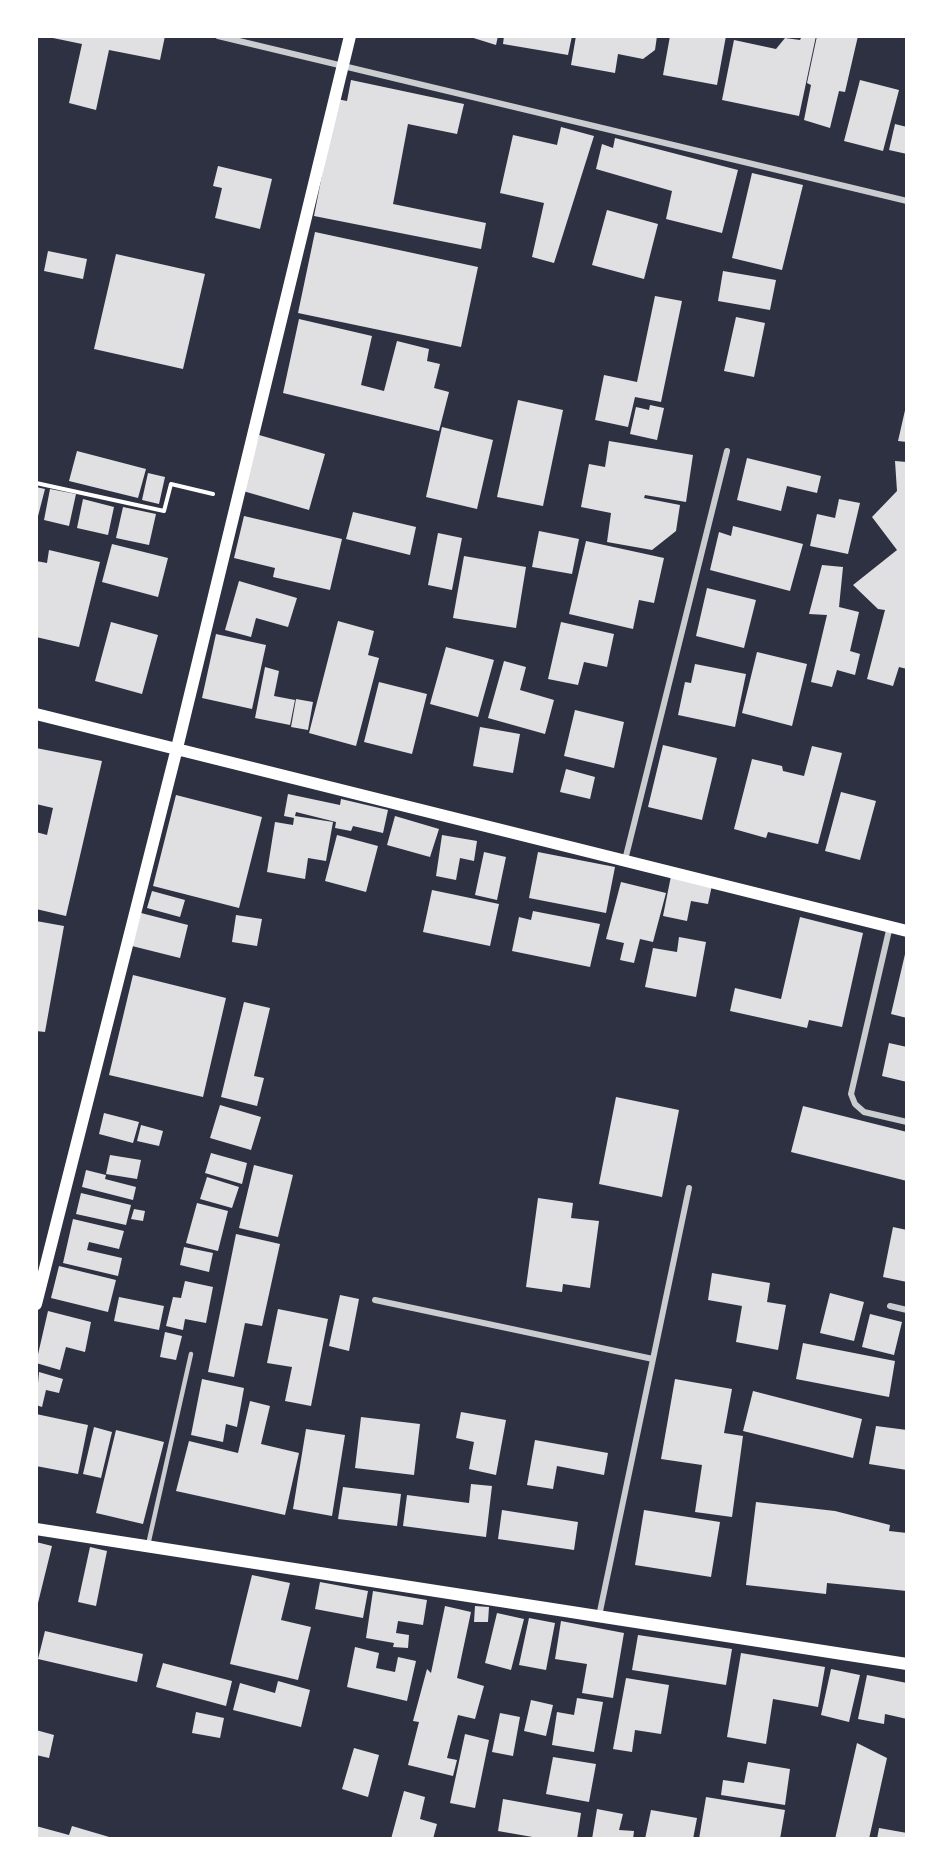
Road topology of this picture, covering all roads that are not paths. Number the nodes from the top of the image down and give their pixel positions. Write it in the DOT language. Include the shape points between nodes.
graph roads {
  1 [pos="218,36"];
  2 [pos="350,36"];
  3 [pos="343,66"];
  4 [pos="907,201"];
  5 [pos="727,451"];
  6 [pos="36,714"];
  7 [pos="177,747"];
  8 [pos="625,861"];
  9 [pos="890,926"];
  10 [pos="907,931"];
  11 [pos="907,1122"];
  12 [pos="689,1188"];
  13 [pos="375,1300"];
  14 [pos="36,1304"];
  15 [pos="890,1306"];
  16 [pos="907,1310"];
  17 [pos="191,1354"];
  18 [pos="653,1359"];
  19 [pos="36,1528"];
  20 [pos="148,1547"];
  21 [pos="599,1617"];
  22 [pos="907,1664"];
  1 -- 3 [label="street"];
  2 -- 3 [label="main road"];
  3 -- 4 [label="street"];
  3 -- 7 [label="main road"];
  5 -- 8 [label="street"];
  6 -- 7 [label="main road"];
  7 -- 8 [label="main road"];
  7 -- 14 [label="main road"];
  8 -- 9 [label="main road"];
  9 -- 10 [label="main road"];
  9 -- 11 [label="street" via="852,1094 855,1104 864,1112"];
  12 -- 18 [label="street"];
  13 -- 18 [label="street"];
  15 -- 16 [label="street"];
  17 -- 20 [label="lane"];
  18 -- 21 [label="street"];
  19 -- 20 [label="main road"];
  20 -- 21 [label="main road"];
  21 -- 22 [label="main road"];
}
